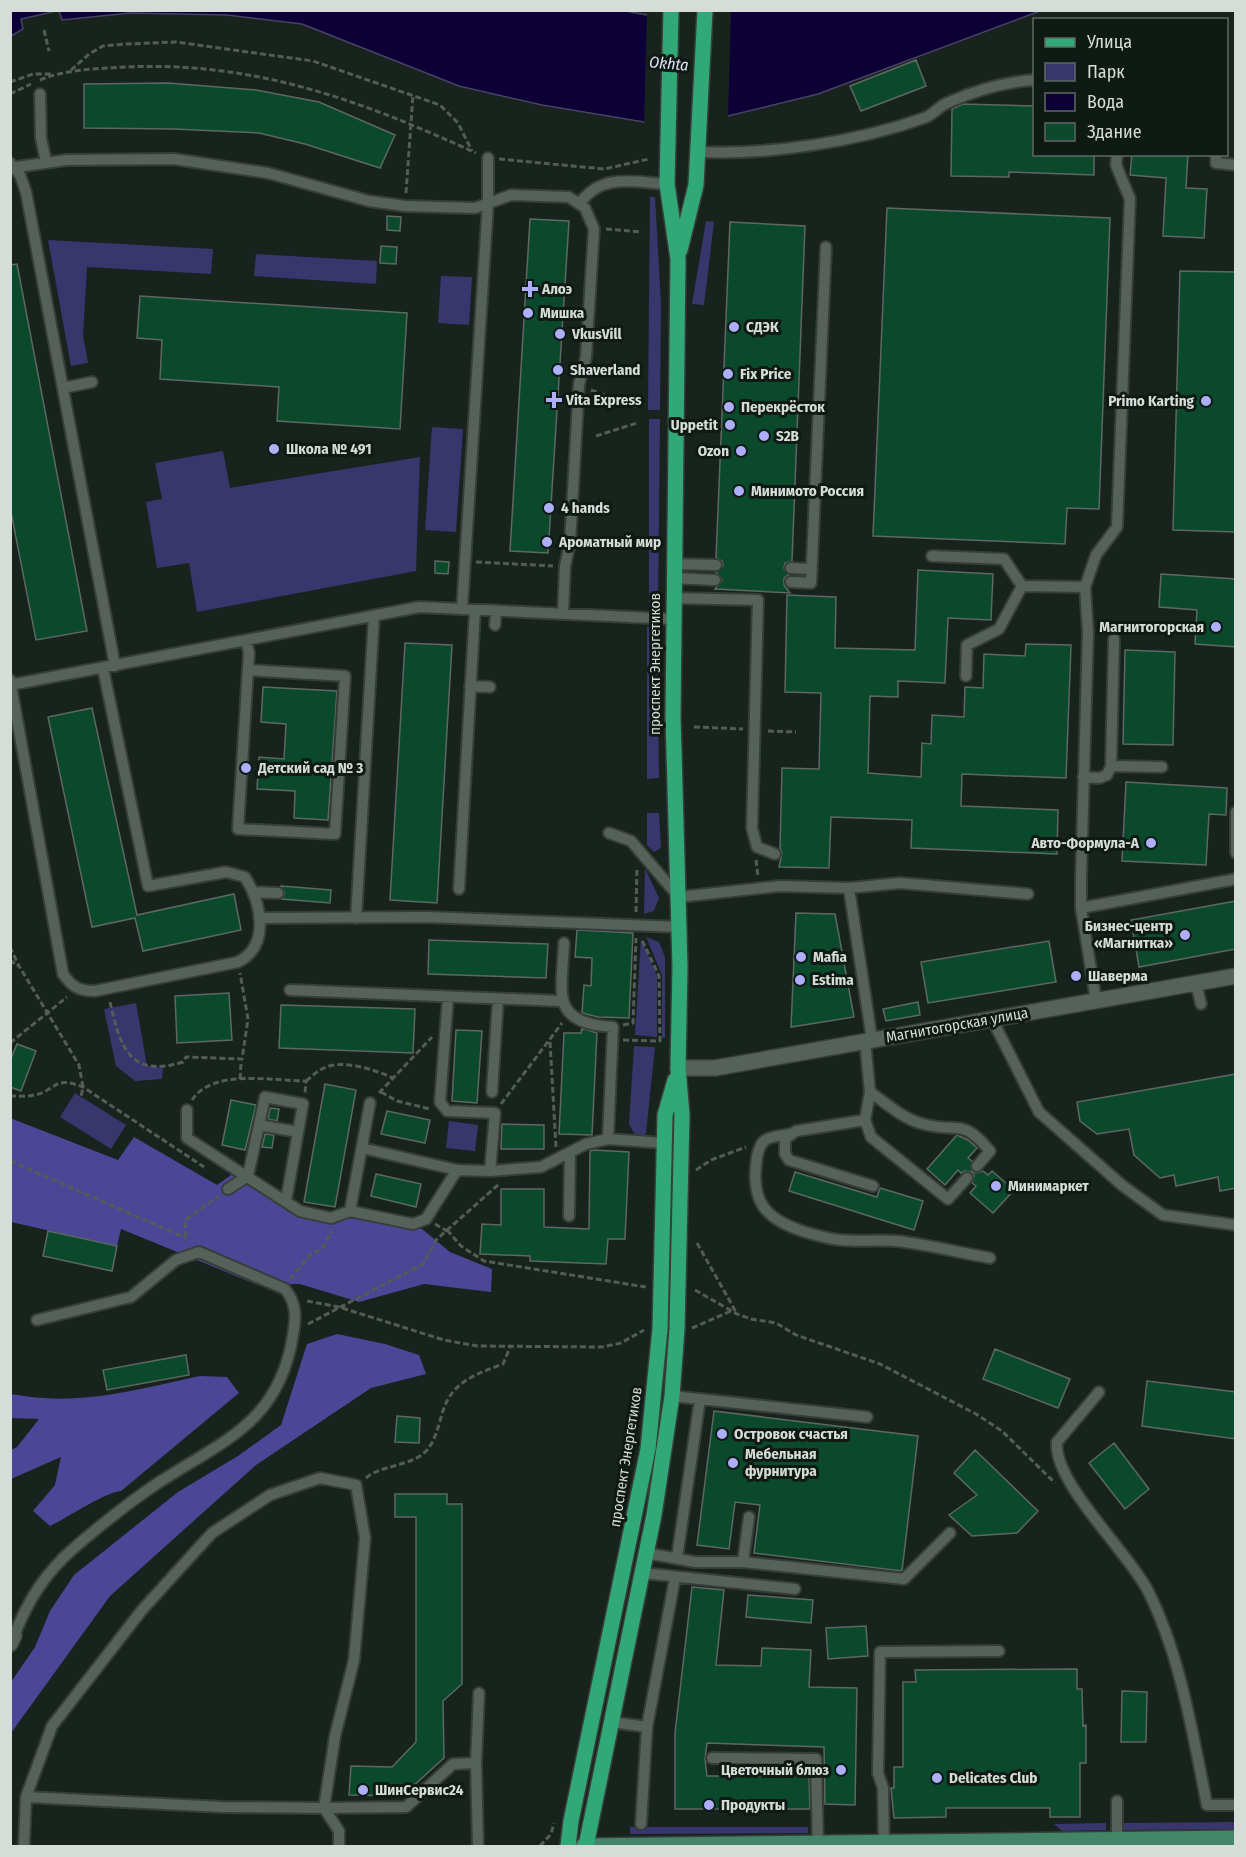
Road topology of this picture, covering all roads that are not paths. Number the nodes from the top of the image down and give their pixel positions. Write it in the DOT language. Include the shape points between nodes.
graph roads {
  1 [pos="671,10"];
  2 [pos="705,10"];
  3 [pos="1033,80"];
  4 [pos="40,94"];
  5 [pos="699,147"];
  6 [pos="1117,156"];
  7 [pos="1216,156"];
  8 [pos="488,158"];
  9 [pos="1236,165"];
  10 [pos="12,166"];
  11 [pos="42,166"];
  12 [pos="667,184"];
  13 [pos="488,203"];
  14 [pos="580,203"];
  15 [pos="826,247"];
  16 [pos="678,259"];
  17 [pos="92,381"];
  18 [pos="63,387"];
  19 [pos="932,556"];
  20 [pos="716,565"];
  21 [pos="791,568"];
  22 [pos="812,569"];
  23 [pos="673,571"];
  24 [pos="715,580"];
  25 [pos="791,582"];
  26 [pos="1022,586"];
  27 [pos="1085,587"];
  28 [pos="673,598"];
  29 [pos="462,609"];
  30 [pos="475,610"];
  31 [pos="496,611"];
  32 [pos="563,614"];
  33 [pos="374,616"];
  34 [pos="673,619"];
  35 [pos="495,625"];
  36 [pos="1114,639"];
  37 [pos="246,640"];
  38 [pos="115,666"];
  39 [pos="103,668"];
  40 [pos="248,670"];
  41 [pos="966,676"];
  42 [pos="11,683"];
  43 [pos="470,686"];
  44 [pos="490,687"];
  45 [pos="1111,766"];
  46 [pos="1162,767"];
  47 [pos="1083,777"];
  48 [pos="1236,812"];
  49 [pos="609,833"];
  50 [pos="1236,853"];
  51 [pos="775,854"];
  52 [pos="1236,879"];
  53 [pos="849,888"];
  54 [pos="459,889"];
  55 [pos="254,891"];
  56 [pos="278,893"];
  57 [pos="1028,894"];
  58 [pos="679,897"];
  59 [pos="1081,908"];
  60 [pos="259,918"];
  61 [pos="356,918"];
  62 [pos="679,927"];
  63 [pos="564,943"];
  64 [pos="1236,976"];
  65 [pos="1196,983"];
  66 [pos="290,990"];
  67 [pos="448,997"];
  68 [pos="498,1000"];
  69 [pos="1096,1000"];
  70 [pos="562,1002"];
  71 [pos="1201,1004"];
  72 [pos="994,1018"];
  73 [pos="868,1040"];
  74 [pos="678,1068"];
  75 [pos="492,1092"];
  76 [pos="870,1092"];
  77 [pos="370,1103"];
  78 [pos="187,1110"];
  79 [pos="866,1120"];
  80 [pos="259,1125"];
  81 [pos="298,1132"];
  82 [pos="790,1134"];
  83 [pos="608,1139"];
  84 [pos="664,1143"];
  85 [pos="362,1148"];
  86 [pos="570,1153"];
  87 [pos="977,1166"];
  88 [pos="457,1170"];
  89 [pos="490,1172"];
  90 [pos="248,1176"];
  91 [pos="967,1178"];
  92 [pos="873,1186"];
  93 [pos="228,1190"];
  94 [pos="286,1201"];
  95 [pos="350,1211"];
  96 [pos="569,1216"];
  97 [pos="1236,1225"];
  98 [pos="990,1258"];
  99 [pos="37,1320"];
  100 [pos="1099,1392"];
  101 [pos="672,1396"];
  102 [pos="700,1399"];
  103 [pos="867,1417"];
  104 [pos="749,1517"];
  105 [pos="950,1533"];
  106 [pos="646,1553"];
  107 [pos="677,1558"];
  108 [pos="743,1562"];
  109 [pos="642,1573"];
  110 [pos="675,1578"];
  111 [pos="795,1589"];
  112 [pos="10,1621"];
  113 [pos="12,1640"];
  114 [pos="999,1651"];
  115 [pos="479,1693"];
  116 [pos="611,1722"];
  117 [pos="647,1727"];
  118 [pos="712,1758"];
  119 [pos="476,1763"];
  120 [pos="26,1797"];
  121 [pos="1117,1801"];
  122 [pos="1236,1805"];
  123 [pos="324,1808"];
  124 [pos="641,1824"];
  125 [pos="1236,1838"];
  126 [pos="1117,1843"];
  127 [pos="818,1844"];
  128 [pos="848,1844"];
  129 [pos="884,1844"];
  130 [pos="901,1844"];
  131 [pos="24,1846"];
  132 [pos="339,1846"];
  133 [pos="478,1846"];
  134 [pos="568,1846"];
  135 [pos="585,1846"];
  1 -- 12 [label="main road, проспект Энергетиков"];
  2 -- 5 [label="main road, проспект Энергетиков"];
  3 -- 5 [label="lane" via="990,87 944,104 927,118 844,140 745,152"];
  4 -- 11 [label="lane"];
  5 -- 16 [label="main road, проспект Энергетиков" via="696,185"];
  6 -- 27 [label="lane" via="1116,165 1130,199 1117,528 1096,555"];
  7 -- 9 [label="lane" via="1216,164"];
  8 -- 13 [label="lane"];
  10 -- 11 [label="lane"];
  10 -- 18 [label="lane" via="26,192"];
  11 -- 13 [label="lane" via="174,159 268,173 369,201 459,213"];
  12 -- 14 [label="lane" via="607,182 595,186"];
  12 -- 16 [label="main road, проспект Энергетиков"];
  13 -- 14 [label="lane" via="522,194 569,197"];
  13 -- 29 [label="lane"];
  14 -- 32 [label="lane" via="594,229"];
  15 -- 22 [label="lane"];
  16 -- 23 [label="main road, проспект Энергетиков"];
  17 -- 18 [label="lane"];
  18 -- 38 [label="lane"];
  19 -- 26 [label="lane" via="1004,559"];
  20 -- 23 [label="lane"];
  21 -- 22 [label="lane"];
  22 -- 25 [label="lane" via="811,583"];
  23 -- 24 [label="lane"];
  23 -- 28 [label="main road, проспект Энергетиков"];
  26 -- 27 [label="lane"];
  26 -- 41 [label="lane" via="999,629 967,645"];
  27 -- 47 [label="lane" via="1088,632"];
  28 -- 34 [label="main road, проспект Энергетиков"];
  28 -- 51 [label="lane" via="758,600 752,828 757,847"];
  29 -- 30 [label="lane"];
  29 -- 33 [label="lane" via="419,607"];
  30 -- 31 [label="lane"];
  30 -- 43 [label="lane"];
  31 -- 32 [label="lane"];
  31 -- 35 [label="lane"];
  32 -- 34 [label="lane"];
  33 -- 37 [label="lane"];
  33 -- 61 [label="lane"];
  34 -- 58 [label="main road, проспект Энергетиков"];
  36 -- 45 [label="lane"];
  37 -- 38 [label="lane"];
  37 -- 40 [label="lane"];
  38 -- 39 [label="lane"];
  39 -- 42 [label="lane"];
  39 -- 55 [label="lane" via="148,886 226,872 245,876"];
  40 -- 40 [label="lane" via="345,676 335,834 238,829"];
  42 -- 60 [label="lane" via="63,974 74,987 84,991 108,988 238,962 250,956 257,945"];
  43 -- 44 [label="lane"];
  43 -- 54 [label="lane"];
  45 -- 46 [label="lane"];
  45 -- 47 [label="lane" via="1107,775"];
  47 -- 59 [label="lane"];
  48 -- 50 [label="lane"];
  49 -- 58 [label="lane" via="631,841"];
  52 -- 59 [label="lane"];
  53 -- 57 [label="lane" via="900,883"];
  53 -- 58 [label="lane" via="760,888"];
  53 -- 73 [label="lane"];
  55 -- 56 [label="lane"];
  55 -- 60 [label="lane"];
  58 -- 62 [label="main road, проспект Энергетиков"];
  59 -- 69 [label="lane"];
  60 -- 61 [label="lane"];
  61 -- 62 [label="lane"];
  62 -- 74 [label="main road, проспект Энергетиков"];
  63 -- 70 [label="lane"];
  64 -- 65 [label="street, Магнитогорская улица"];
  65 -- 69 [label="street, Магнитогорская улица"];
  65 -- 71 [label="lane"];
  66 -- 67 [label="lane"];
  67 -- 68 [label="lane"];
  67 -- 89 [label="lane" via="440,1102 447,1111 495,1113"];
  68 -- 70 [label="lane"];
  68 -- 75 [label="lane"];
  69 -- 72 [label="street, Магнитогорская улица"];
  70 -- 83 [label="lane" via="574,1019 591,1026 613,1027"];
  72 -- 73 [label="street, Магнитогорская улица"];
  72 -- 97 [label="lane" via="1039,1112 1123,1186 1163,1215"];
  73 -- 74 [label="street, Магнитогорская улица" via="716,1068"];
  73 -- 76 [label="lane"];
  74 -- 84 [label="main road, проспект Энергетиков" via="665,1115"];
  74 -- 101 [label="main road, проспект Энергетиков" via="682,1115 681,1230"];
  76 -- 79 [label="lane"];
  76 -- 87 [label="lane" via="921,1124 966,1128 990,1151"];
  77 -- 85 [label="lane"];
  78 -- 90 [label="lane" via="187,1138"];
  79 -- 82 [label="lane"];
  79 -- 91 [label="lane" via="876,1144 948,1199"];
  80 -- 81 [label="lane"];
  80 -- 81 [label="lane" via="265,1097 303,1104"];
  80 -- 90 [label="lane"];
  81 -- 94 [label="lane"];
  82 -- 92 [label="lane" via="784,1146 789,1160"];
  82 -- 98 [label="lane" via="766,1138 760,1144 756,1194 774,1219 830,1238 904,1242"];
  83 -- 84 [label="lane"];
  83 -- 86 [label="lane"];
  84 -- 134 [label="main road, проспект Энергетиков" via="660,1329 648,1449"];
  85 -- 88 [label="lane"];
  85 -- 95 [label="lane"];
  86 -- 89 [label="lane" via="541,1167"];
  86 -- 96 [label="lane"];
  88 -- 89 [label="lane"];
  88 -- 95 [label="lane" via="432,1214 420,1222 413,1224"];
  90 -- 93 [label="lane"];
  90 -- 94 [label="lane"];
  94 -- 95 [label="lane" via="300,1211 331,1218"];
  99 -- 113 [label="lane" via="131,1297 176,1260 199,1252 285,1289 296,1310 289,1362 256,1418 211,1452 157,1484 73,1549 28,1602"];
  100 -- 122 [label="lane" via="1057,1442 1062,1469 1146,1588 1168,1640 1207,1805"];
  101 -- 102 [label="lane"];
  101 -- 106 [label="main road, проспект Энергетиков"];
  102 -- 103 [label="lane"];
  102 -- 107 [label="lane"];
  104 -- 108 [label="lane"];
  105 -- 108 [label="lane" via="904,1579"];
  106 -- 107 [label="lane"];
  106 -- 109 [label="main road, проспект Энергетиков"];
  107 -- 108 [label="lane"];
  109 -- 110 [label="lane"];
  109 -- 116 [label="main road, проспект Энергетиков"];
  110 -- 111 [label="lane" via="738,1590"];
  110 -- 117 [label="lane"];
  112 -- 113 [label="lane"];
  114 -- 129 [label="lane" via="880,1652 879,1773"];
  115 -- 119 [label="lane"];
  116 -- 117 [label="lane"];
  116 -- 135 [label="main road, проспект Энергетиков"];
  117 -- 124 [label="lane"];
  118 -- 127 [label="lane" via="816,1760"];
  119 -- 123 [label="lane" via="453,1764 406,1807"];
  119 -- 133 [label="lane"];
  120 -- 123 [label="lane"];
  120 -- 123 [label="lane" via="52,1726 142,1610 212,1533 270,1495 320,1478 356,1485 365,1538 354,1660 335,1736"];
  120 -- 131 [label="lane"];
  121 -- 126 [label="lane"];
  123 -- 132 [label="lane" via="339,1831"];
  125 -- 126 [label="street"];
  126 -- 130 [label="street"];
  127 -- 128 [label="street"];
  127 -- 135 [label="street"];
  128 -- 129 [label="street"];
  129 -- 130 [label="street"];
}
